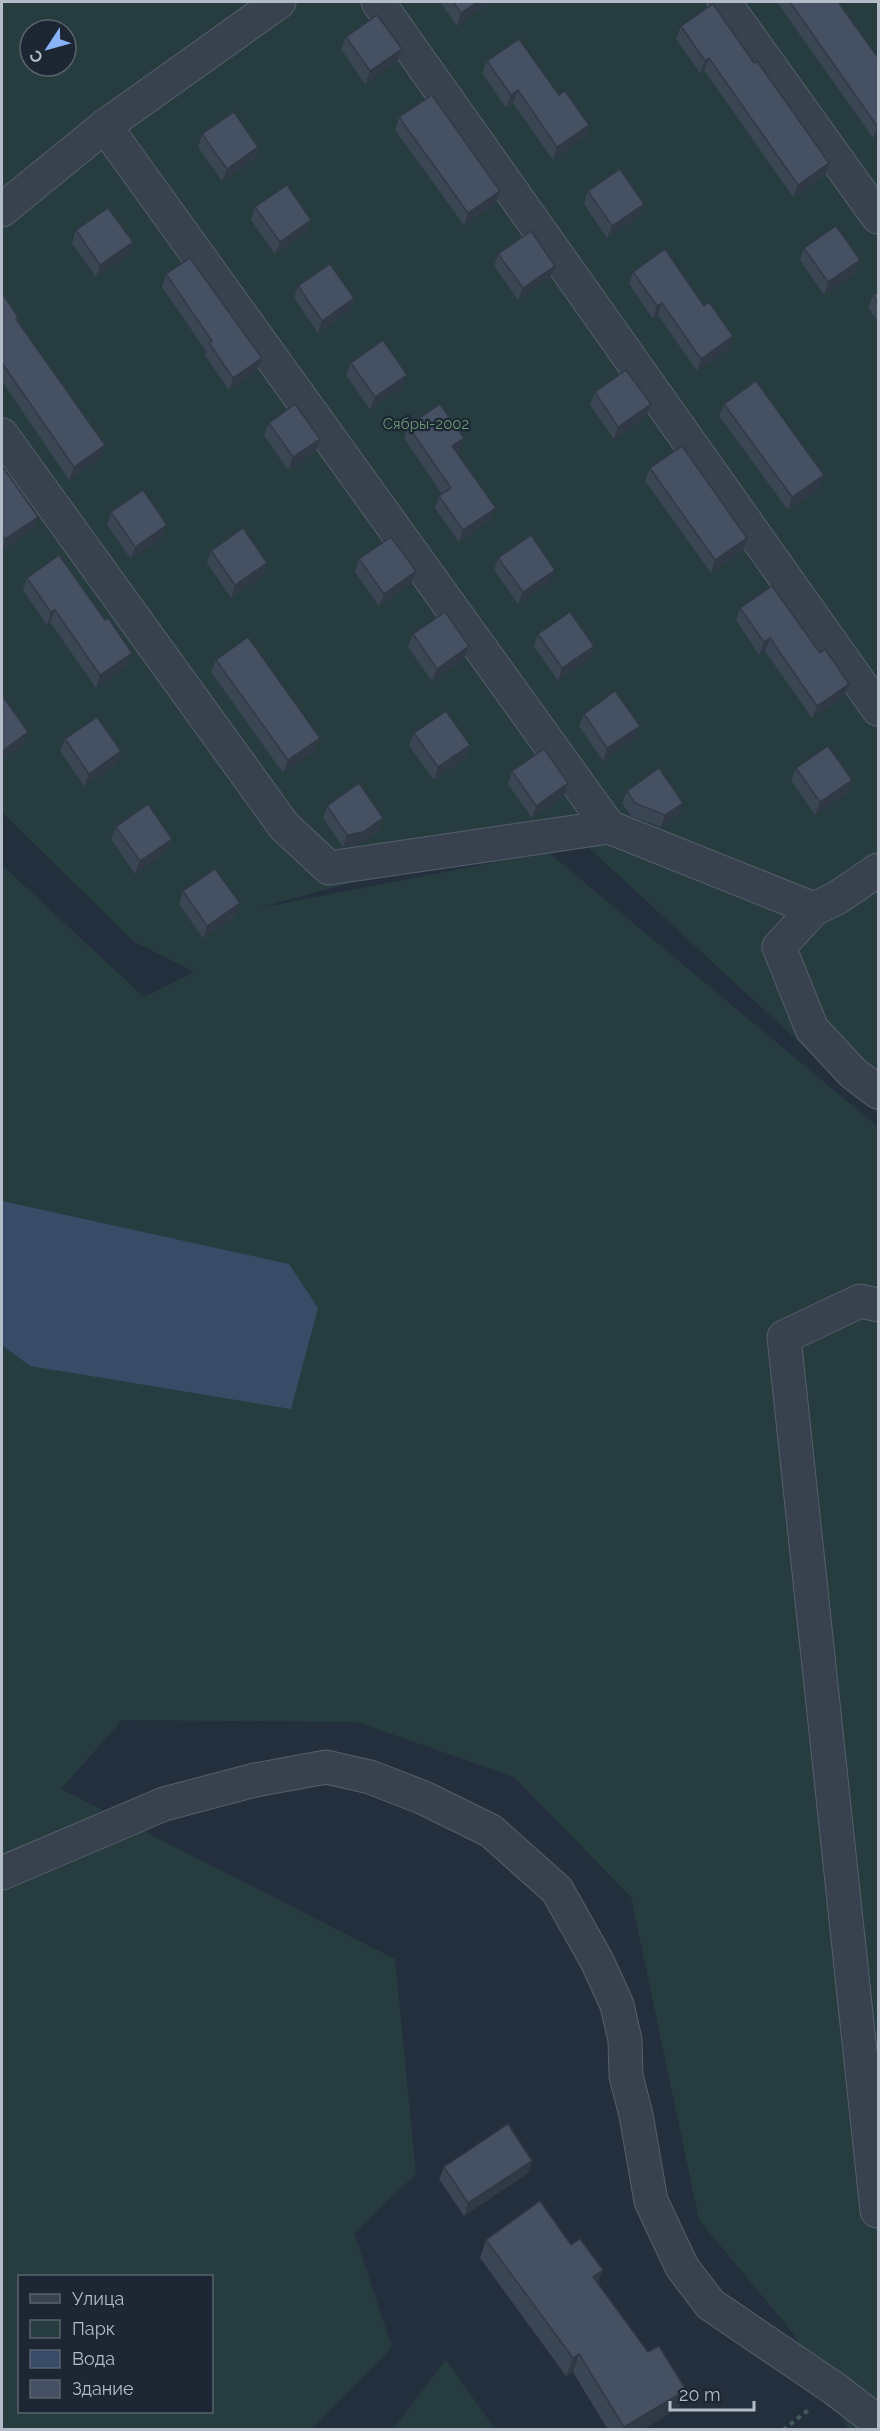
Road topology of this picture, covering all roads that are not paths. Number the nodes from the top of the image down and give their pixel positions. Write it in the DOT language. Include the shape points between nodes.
graph roads {
  1 [pos="279,2"];
  2 [pos="378,2"];
  3 [pos="724,2"];
  4 [pos="105,126"];
  5 [pos="2,210"];
  6 [pos="879,217"];
  7 [pos="2,435"];
  8 [pos="879,709"];
  9 [pos="609,827"];
  10 [pos="879,870"];
  11 [pos="814,909"];
  12 [pos="879,1092"];
  13 [pos="879,1305"];
  14 [pos="2,1872"];
  15 [pos="877,2211"];
  16 [pos="879,2422"];
  1 -- 4 [label="street"];
  2 -- 8 [label="street"];
  3 -- 6 [label="street"];
  4 -- 5 [label="street"];
  4 -- 9 [label="street"];
  7 -- 9 [label="street" via="284,826 329,868"];
  9 -- 11 [label="street"];
  10 -- 11 [label="street"];
  11 -- 12 [label="street" via="779,947 812,1029 853,1073"];
  13 -- 15 [label="street" via="860,1302 784,1337"];
  14 -- 16 [label="street" via="164,1804 255,1780 326,1767 370,1777 424,1798 491,1832 557,1890 597,1961 626,2040 626,2076 651,2201 682,2267 710,2304"];
}
